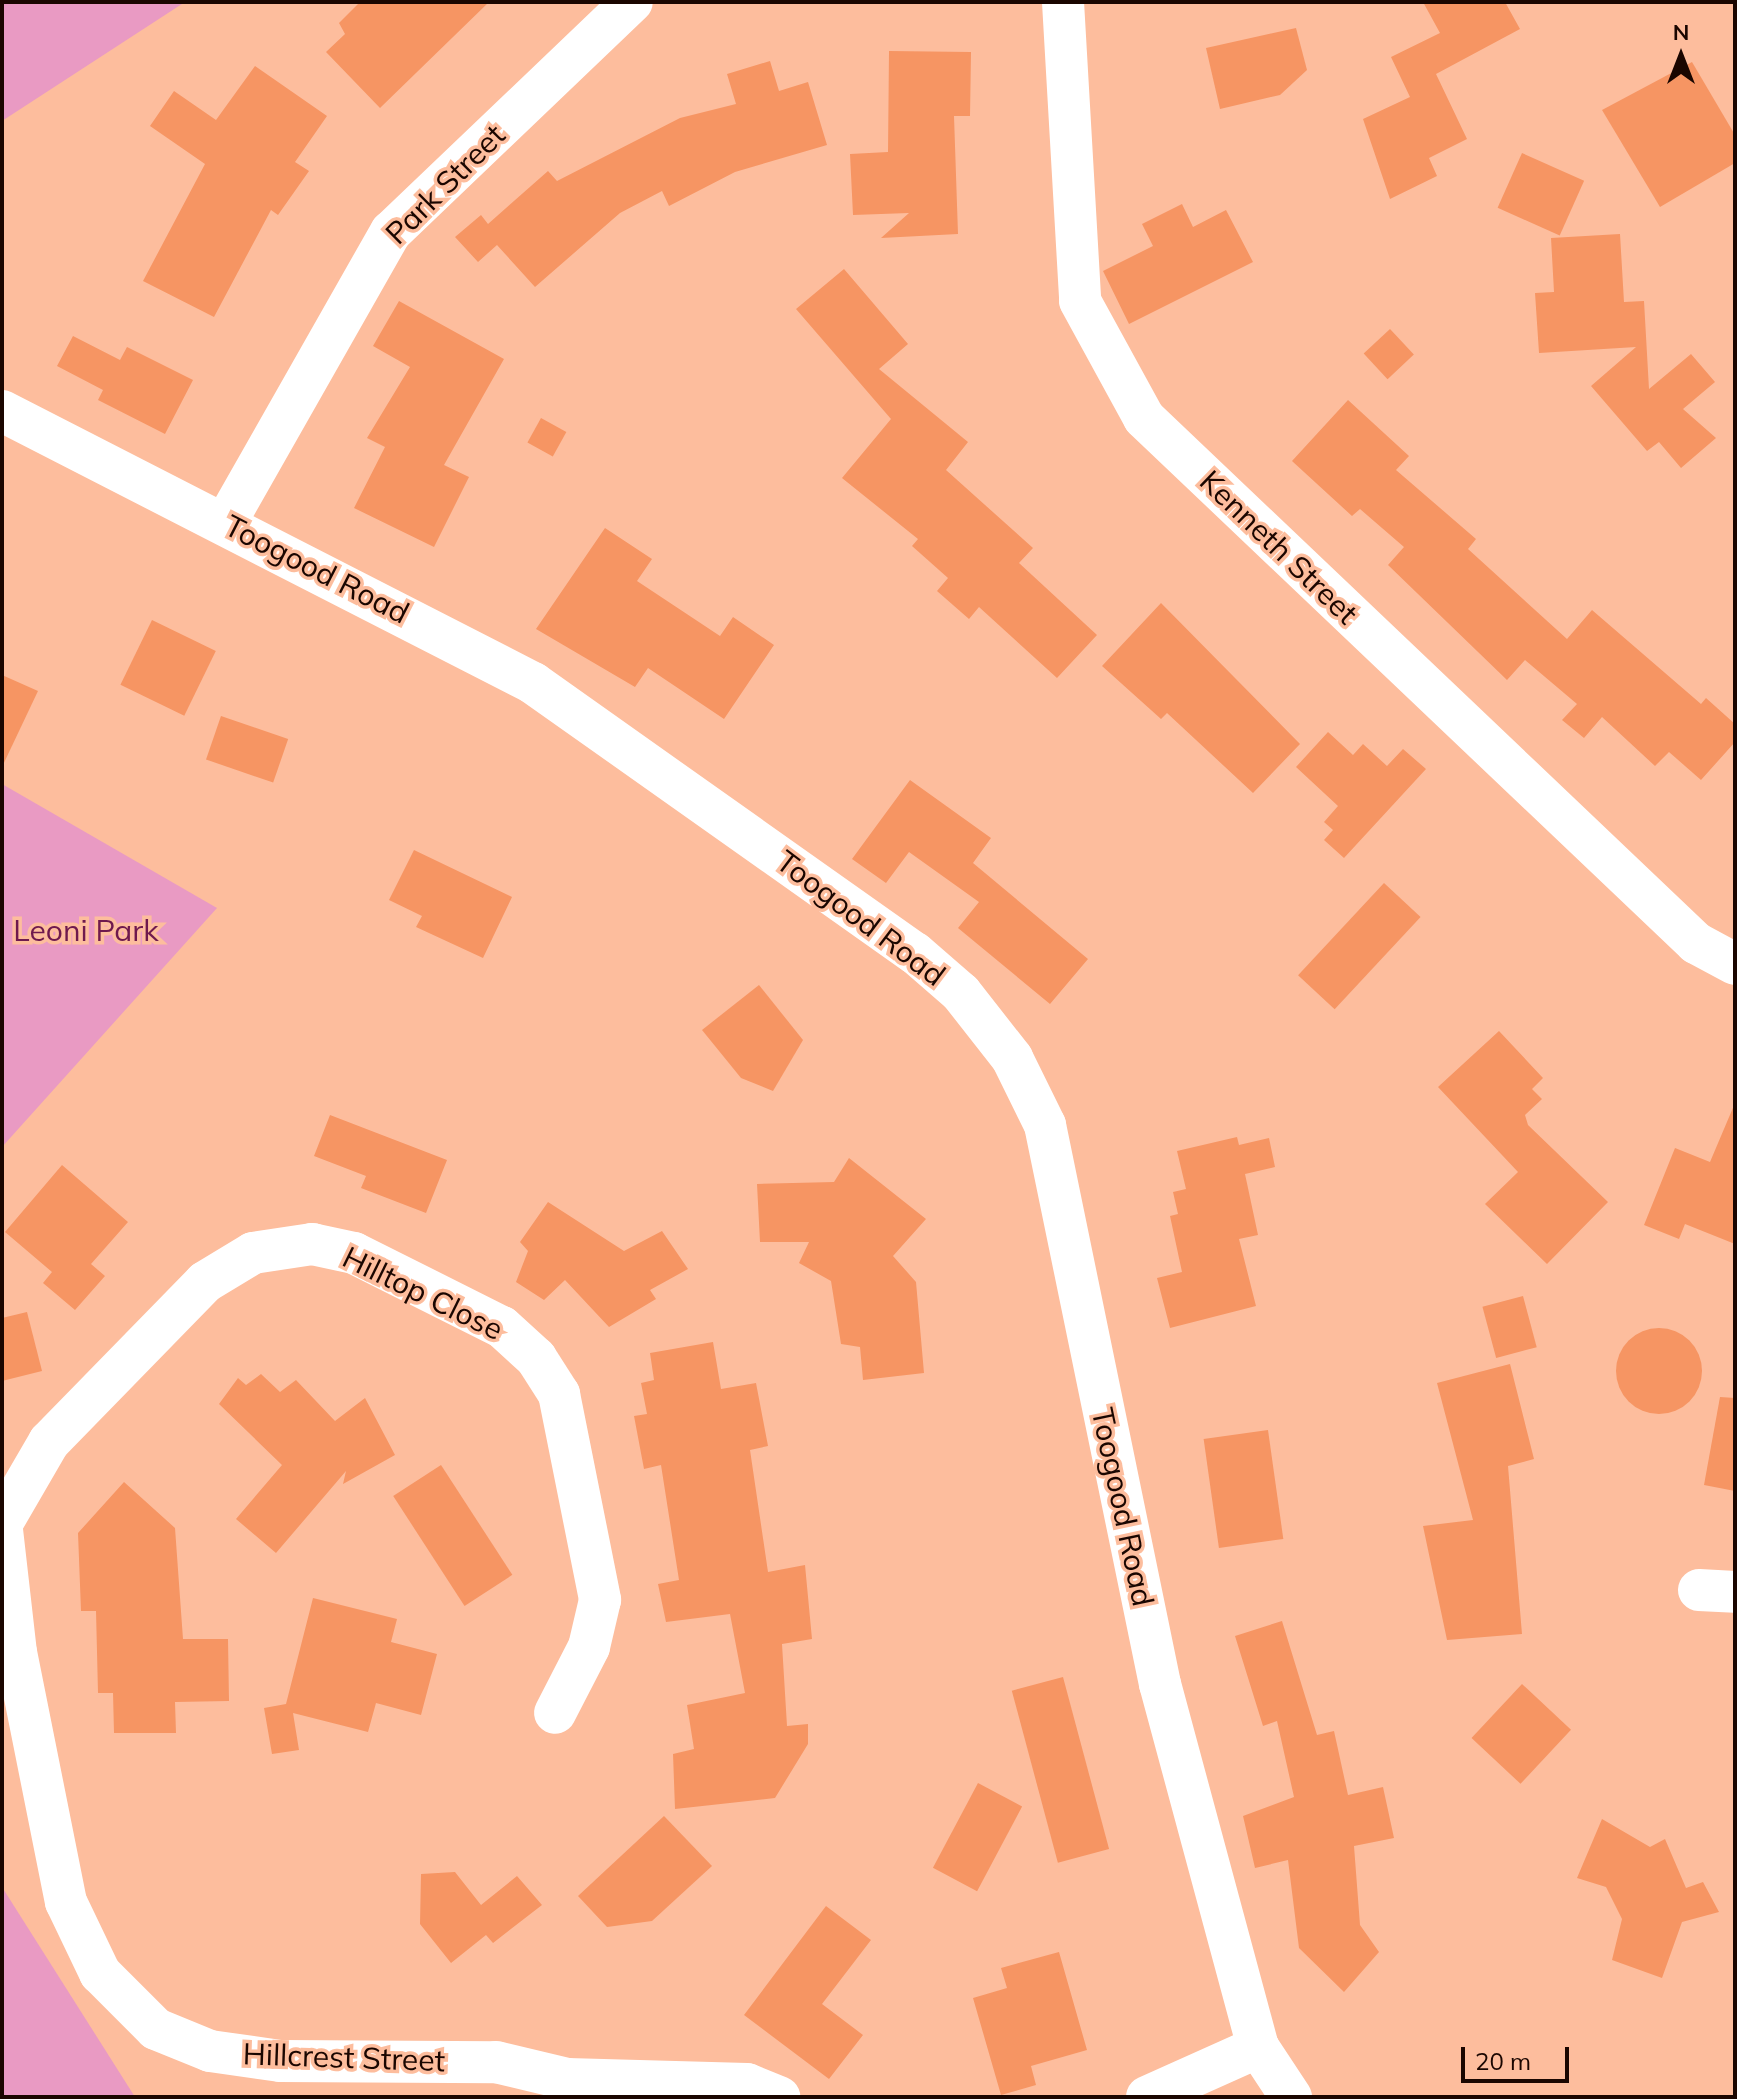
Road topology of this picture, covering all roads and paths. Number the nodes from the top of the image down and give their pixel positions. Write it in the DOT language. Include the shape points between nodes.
graph roads {
  1 [pos="632,2"];
  2 [pos="1063,2"];
  3 [pos="2,411"];
  4 [pos="226,522"];
  5 [pos="1735,964"];
  6 [pos="2,1523"];
  7 [pos="2,1530"];
  8 [pos="555,1713"];
  9 [pos="1258,2047"];
  10 [pos="780,2097"];
  11 [pos="1147,2097"];
  12 [pos="1291,2097"];
  1 -- 4 [label="street, Park Street" via="391,232"];
  2 -- 5 [label="street, Kenneth Street" via="1080,301 1144,418 1696,943"];
  3 -- 4 [label="street, Toogood Road"];
  4 -- 9 [label="street, Toogood Road" via="533,683 915,953 961,993 1012,1058 1045,1125 1160,1684"];
  6 -- 8 [label="street, Hilltop Close" via="49,1442 205,1282 253,1253 312,1244 354,1253 502,1327 536,1358 559,1394 600,1600 589,1647"];
  7 -- 10 [label="street, Hillcrest Street" via="16,1652 66,1902 100,1973 156,2029 210,2051 280,2061 496,2062 567,2079 747,2084"];
  9 -- 11 [label="street"];
  9 -- 12 [label="street, Toogood Road"];
}
